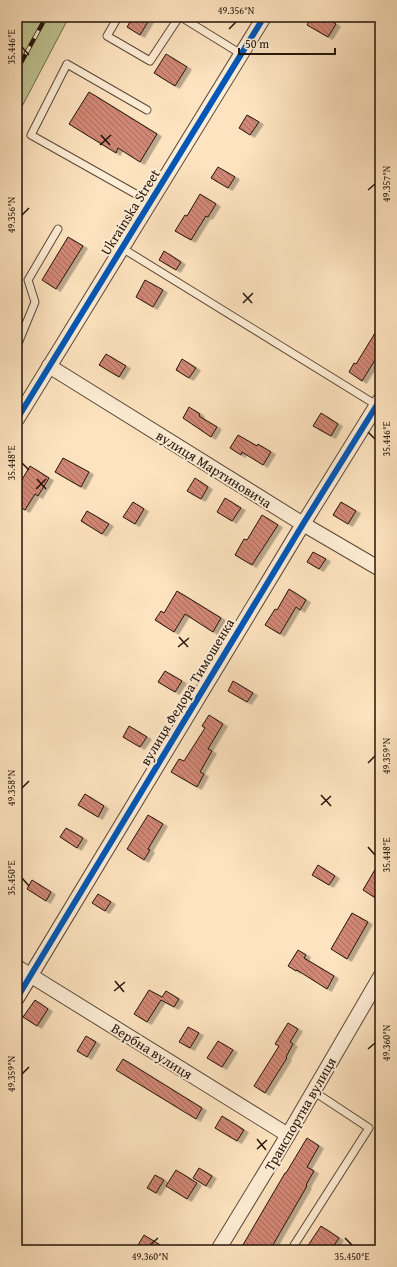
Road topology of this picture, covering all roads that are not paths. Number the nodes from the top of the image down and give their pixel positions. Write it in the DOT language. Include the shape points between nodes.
graph roads {
  1 [pos="118,17"];
  2 [pos="180,17"];
  3 [pos="264,17"];
  4 [pos="242,54"];
  5 [pos="147,110"];
  6 [pos="150,202"];
  7 [pos="58,229"];
  8 [pos="122,248"];
  9 [pos="20,330"];
  10 [pos="17,346"];
  11 [pos="49,366"];
  12 [pos="379,404"];
  13 [pos="19,412"];
  14 [pos="303,524"];
  15 [pos="380,569"];
  16 [pos="17,967"];
  17 [pos="31,975"];
  18 [pos="380,977"];
  19 [pos="17,998"];
  20 [pos="313,1091"];
  21 [pos="288,1135"];
  22 [pos="218,1250"];
  23 [pos="291,1250"];
  1 -- 2 [label="lane" via="107,36 150,61"];
  2 -- 4 [label="lane"];
  3 -- 4 [label="street, Ukrainska Street"];
  4 -- 6 [label="street, Ukrainska Street"];
  5 -- 6 [label="lane" via="67,64 31,135"];
  6 -- 8 [label="street, Ukrainska Street"];
  7 -- 9 [label="lane" via="28,280 36,302"];
  8 -- 11 [label="street, Ukrainska Street"];
  8 -- 12 [label="lane"];
  9 -- 10 [label="lane"];
  11 -- 13 [label="street, Ukrainska Street"];
  11 -- 14 [label="street, вулиця Мартиновича"];
  12 -- 14 [label="street, вулиця Федора Тимошенка"];
  14 -- 15 [label="street, вулиця Мартиновича"];
  14 -- 17 [label="street, вулиця Федора Тимошенка"];
  16 -- 17 [label="street, Вербна вулиця"];
  17 -- 19 [label="street, вулиця Федора Тимошенка"];
  17 -- 21 [label="street, Вербна вулиця"];
  18 -- 20 [label="street, Транспортна вулиця"];
  20 -- 21 [label="street, Транспортна вулиця"];
  20 -- 23 [label="lane" via="369,1128"];
  21 -- 22 [label="street, Транспортна вулиця"];
}
